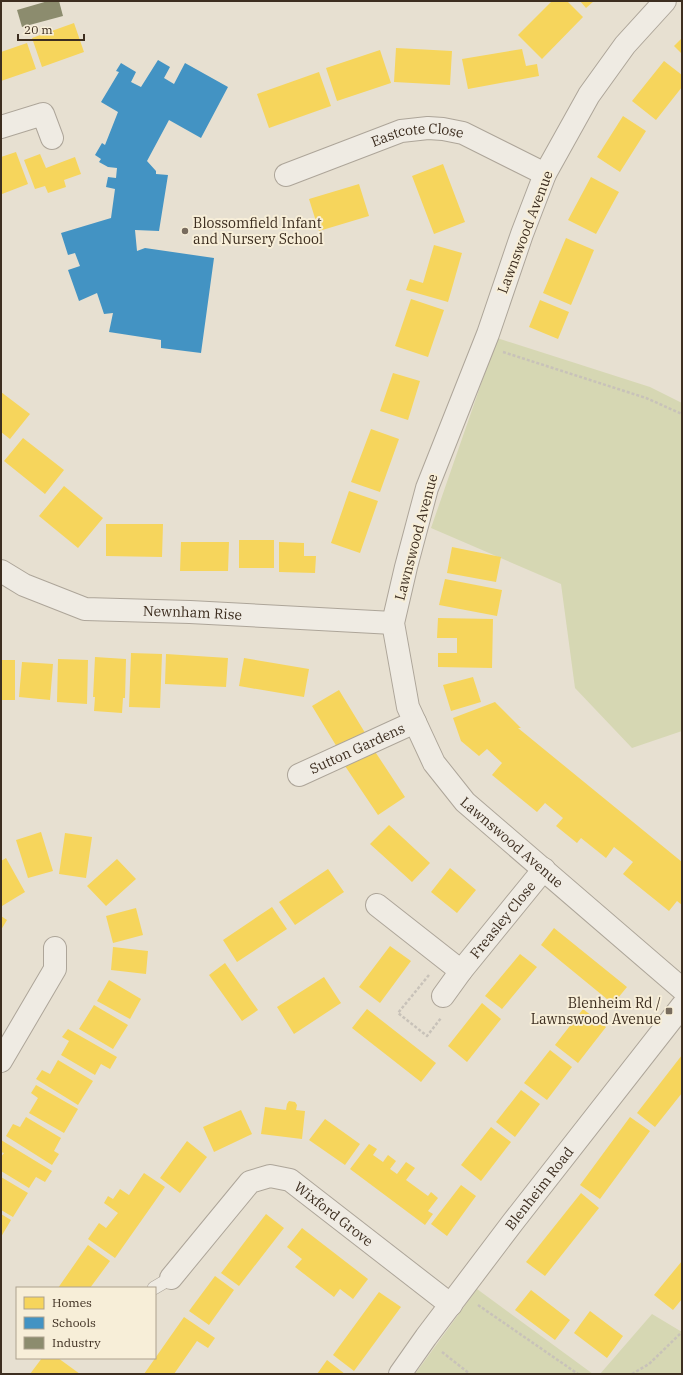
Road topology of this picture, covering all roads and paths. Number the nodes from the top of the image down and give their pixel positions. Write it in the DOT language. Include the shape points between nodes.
graph roads {
  1 [pos="665,1"];
  2 [pos="1,127"];
  3 [pos="52,138"];
  4 [pos="286,174"];
  5 [pos="545,174"];
  6 [pos="488,334"];
  7 [pos="682,414"];
  8 [pos="1,571"];
  9 [pos="393,624"];
  10 [pos="416,722"];
  11 [pos="299,775"];
  12 [pos="544,869"];
  13 [pos="377,905"];
  14 [pos="54,948"];
  15 [pos="461,971"];
  16 [pos="682,989"];
  17 [pos="443,996"];
  18 [pos="682,1006"];
  19 [pos="1,1061"];
  20 [pos="162,1283"];
  21 [pos="455,1299"];
  22 [pos="682,1332"];
  23 [pos="426,1337"];
  24 [pos="400,1374"];
  25 [pos="470,1374"];
  26 [pos="578,1374"];
  27 [pos="632,1374"];
  1 -- 5 [label="street, Lawnswood Avenue" via="625,45 589,95"];
  2 -- 3 [label="street" via="43,114"];
  4 -- 5 [label="street, Eastcote Close" via="401,131 428,128 463,133"];
  5 -- 6 [label="street, Lawnswood Avenue"];
  6 -- 7 [label="path" via="497,338 501,351 646,398"];
  6 -- 9 [label="street, Lawnswood Avenue" via="427,488"];
  8 -- 9 [label="street, Newnham Rise" via="24,585 85,609 190,612"];
  9 -- 10 [label="street, Lawnswood Avenue" via="408,707"];
  10 -- 11 [label="street, Sutton Gardens"];
  10 -- 12 [label="street, Lawnswood Avenue" via="434,763 465,802"];
  12 -- 15 [label="street, Freasley Close"];
  12 -- 16 [label="street, Lawnswood Avenue"];
  13 -- 15 [label="street, Freasley Close"];
  14 -- 19 [label="street" via="55,969"];
  15 -- 17 [label="street, Freasley Close"];
  18 -- 21 [label="street, Blenheim Road"];
  20 -- 21 [label="street, Wixford Grove" via="250,1182 270,1176 290,1180"];
  21 -- 23 [label="street, Blenheim Road"];
  21 -- 26 [label="path"];
  22 -- 27 [label="path" via="649,1364"];
  23 -- 24 [label="street, Blenheim Road"];
  23 -- 25 [label="path"];
}
